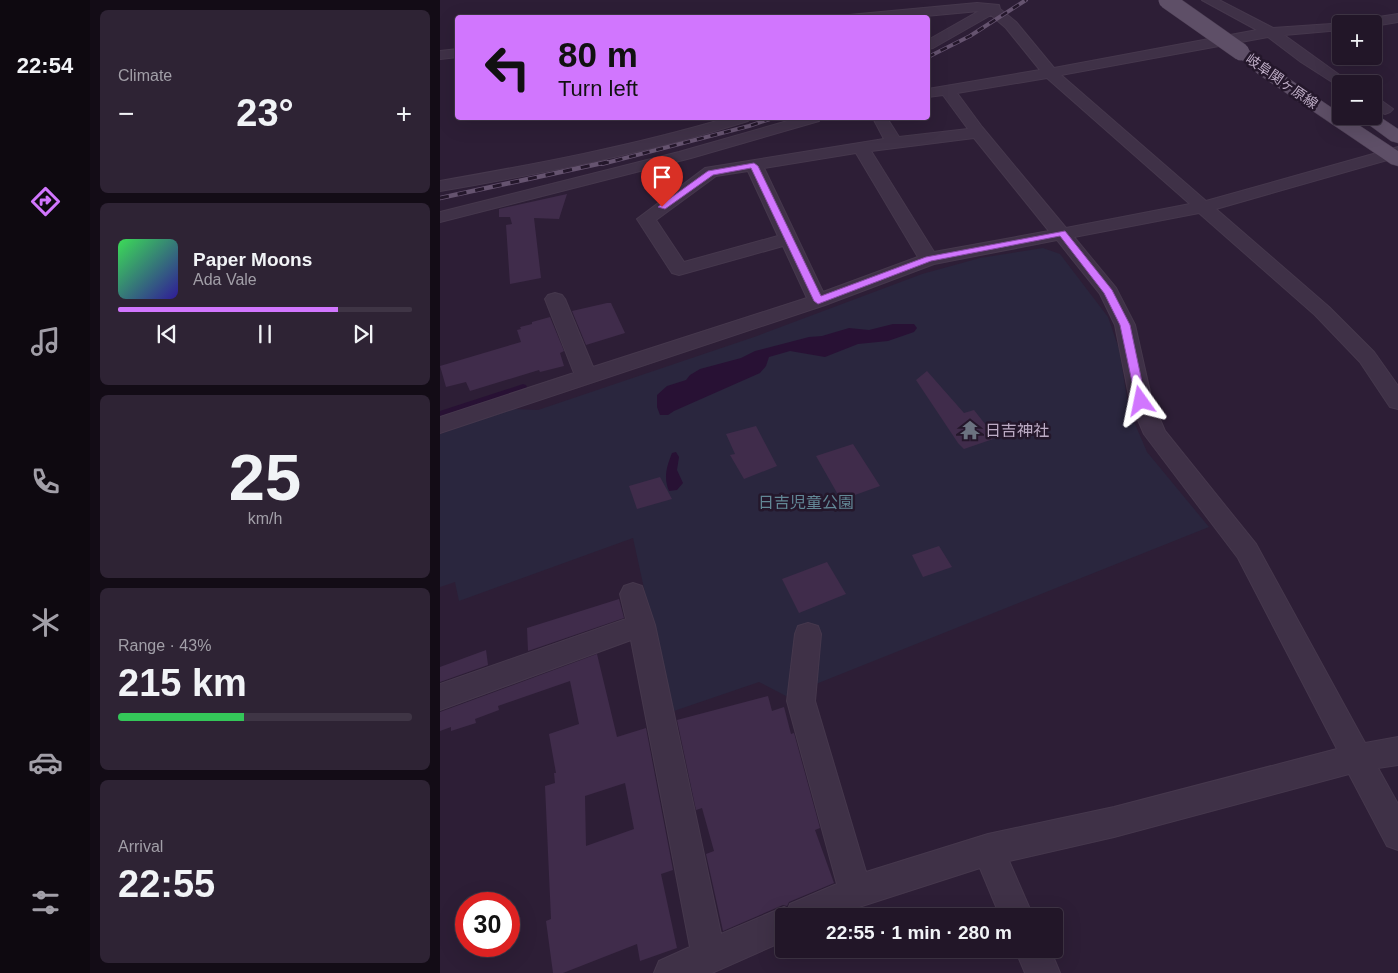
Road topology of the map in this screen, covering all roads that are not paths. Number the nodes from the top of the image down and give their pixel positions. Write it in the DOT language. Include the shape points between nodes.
graph roads {
  1 [pos="1006,0"];
  2 [pos="1168,0"];
  3 [pos="1188,0"];
  4 [pos="1209,0"];
  5 [pos="992,9"];
  6 [pos="853,15"];
  7 [pos="1398,18"];
  8 [pos="1382,21"];
  9 [pos="1382,24"];
  10 [pos="1332,27"];
  11 [pos="1271,32"];
  12 [pos="1398,34"];
  13 [pos="930,44"];
  14 [pos="1265,50"];
  15 [pos="455,53"];
  16 [pos="440,55"];
  17 [pos="1285,63"];
  18 [pos="1050,73"];
  19 [pos="1332,76"];
  20 [pos="937,92"];
  21 [pos="1332,94"];
  22 [pos="736,120"];
  23 [pos="806,120"];
  24 [pos="881,120"];
  25 [pos="1380,125"];
  26 [pos="979,133"];
  27 [pos="1398,137"];
  28 [pos="894,142"];
  29 [pos="862,149"];
  30 [pos="1395,155"];
  31 [pos="754,166"];
  32 [pos="440,186"];
  33 [pos="1203,207"];
  34 [pos="440,217"];
  35 [pos="1062,233"];
  36 [pos="789,239"];
  37 [pos="929,259"];
  38 [pos="555,299"];
  39 [pos="818,301"];
  40 [pos="586,376"];
  41 [pos="1398,402"];
  42 [pos="440,425"];
  43 [pos="633,594"];
  44 [pos="642,625"];
  45 [pos="808,634"];
  46 [pos="440,697"];
  47 [pos="1398,751"];
  48 [pos="1356,758"];
  49 [pos="1398,835"];
  50 [pos="988,850"];
  51 [pos="856,892"];
  52 [pos="820,908"];
  53 [pos="1013,908"];
  54 [pos="775,928"];
  55 [pos="709,957"];
  56 [pos="1036,958"];
  57 [pos="676,972"];
  58 [pos="1042,973"];
  1 -- 5 [label="street"];
  2 -- 30 [label="main road, 岐阜関ヶ原線, bridge" via="1264,70"];
  3 -- 14 [label="main road, 岐阜関ヶ原線"];
  4 -- 11 [label="street"];
  5 -- 6 [label="street"];
  5 -- 13 [label="street"];
  5 -- 18 [label="street" via="1011,25"];
  7 -- 8 [label="street"];
  9 -- 12 [label="street"];
  10 -- 11 [label="street"];
  11 -- 18 [label="street"];
  11 -- 19 [label="street"];
  15 -- 16 [label="street"];
  17 -- 21 [label="main road, 岐阜関ヶ原線"];
  18 -- 20 [label="street"];
  18 -- 33 [label="street"];
  20 -- 26 [label="street"];
  22 -- 32 [label="street" via="602,154"];
  23 -- 34 [label="street" via="685,155"];
  24 -- 28 [label="street"];
  25 -- 27 [label="main road"];
  26 -- 28 [label="street"];
  26 -- 35 [label="street"];
  28 -- 29 [label="street"];
  29 -- 31 [label="street"];
  29 -- 37 [label="street"];
  30 -- 33 [label="street"];
  31 -- 36 [label="street"];
  31 -- 36 [label="street" via="711,172 646,219 679,269"];
  33 -- 35 [label="street"];
  33 -- 41 [label="street" via="1322,311 1366,357"];
  35 -- 37 [label="street"];
  35 -- 48 [label="street" via="1109,292 1125,325 1141,401 1155,434 1247,551"];
  36 -- 39 [label="street"];
  37 -- 39 [label="street"];
  38 -- 40 [label="street"];
  39 -- 40 [label="street"];
  40 -- 42 [label="street"];
  43 -- 44 [label="street"];
  44 -- 46 [label="street"];
  44 -- 55 [label="street"];
  45 -- 51 [label="street" via="801,701"];
  47 -- 48 [label="street"];
  48 -- 49 [label="street"];
  48 -- 50 [label="street" via="1114,822"];
  50 -- 51 [label="street"];
  50 -- 53 [label="street"];
  51 -- 52 [label="street"];
  54 -- 55 [label="street"];
  55 -- 57 [label="street"];
  56 -- 58 [label="street"];
}
